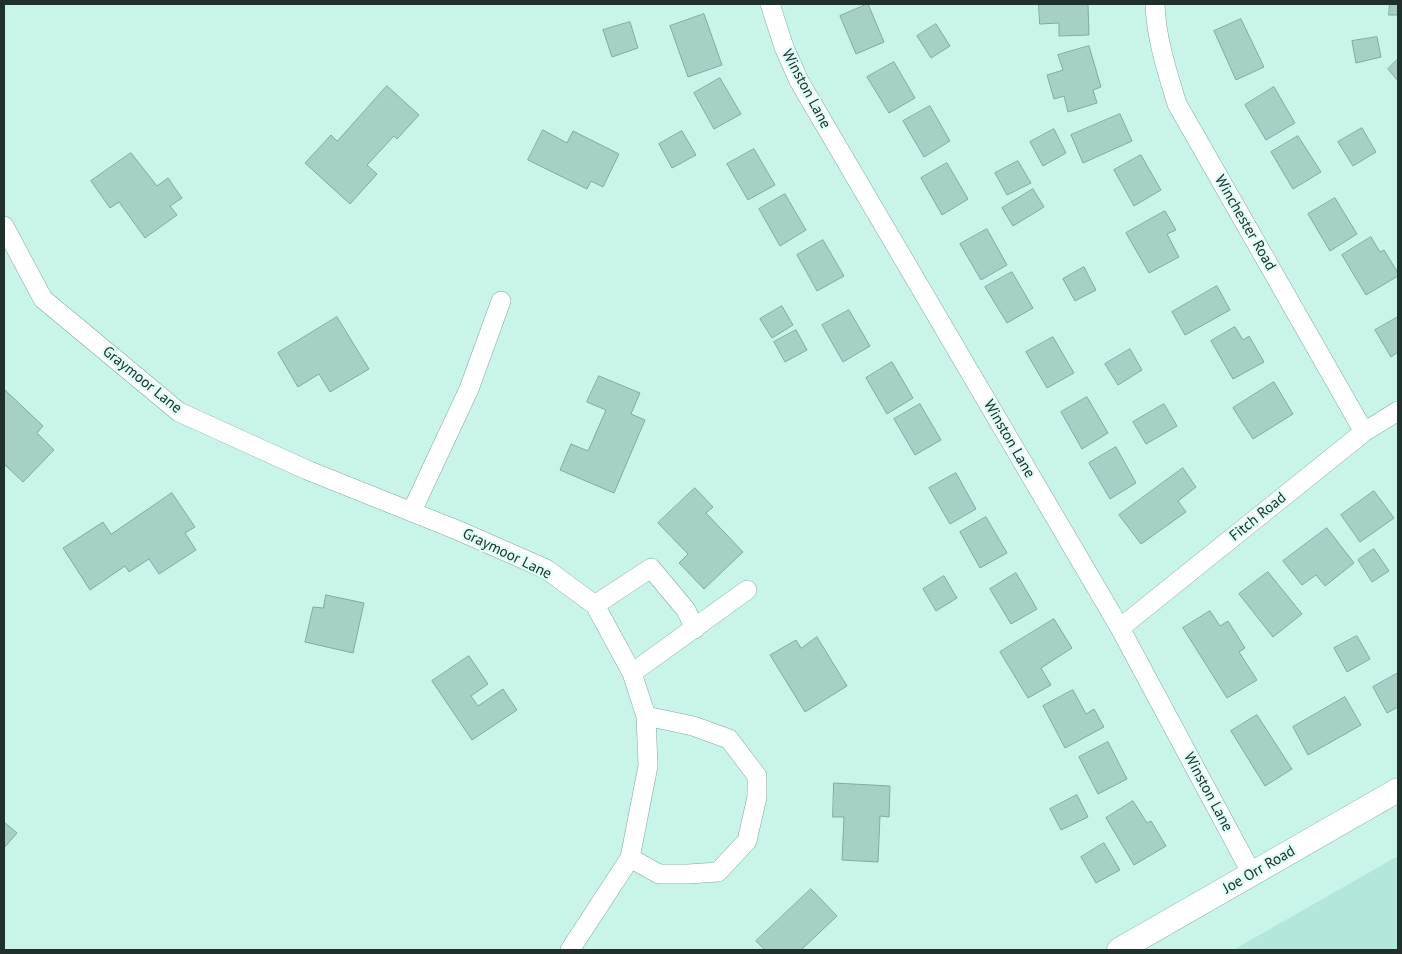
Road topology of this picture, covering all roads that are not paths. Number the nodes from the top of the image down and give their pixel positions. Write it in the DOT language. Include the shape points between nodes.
graph roads {
  1 [pos="770,4"];
  2 [pos="1155,4"];
  3 [pos="4,226"];
  4 [pos="501,301"];
  5 [pos="1398,411"];
  6 [pos="1364,432"];
  7 [pos="412,512"];
  8 [pos="747,590"];
  9 [pos="595,605"];
  10 [pos="1120,628"];
  11 [pos="695,629"];
  12 [pos="632,673"];
  13 [pos="646,716"];
  14 [pos="1398,790"];
  15 [pos="630,858"];
  16 [pos="1252,874"];
  17 [pos="570,950"];
  18 [pos="1119,950"];
  1 -- 10 [label="street, Winston Lane" via="799,80"];
  2 -- 6 [label="street, Winchester Road" via="1164,60 1177,104"];
  3 -- 7 [label="street, Graymoor Lane" via="43,299 179,412 307,470"];
  4 -- 7 [label="street" via="469,389"];
  5 -- 6 [label="street, Fitch Road"];
  6 -- 10 [label="street, Fitch Road"];
  7 -- 9 [label="street, Graymoor Lane" via="546,569"];
  8 -- 11 [label="street"];
  9 -- 11 [label="street" via="650,568 686,610"];
  9 -- 12 [label="street, Graymoor Lane"];
  10 -- 16 [label="street, Winston Lane"];
  11 -- 12 [label="street"];
  12 -- 13 [label="street, Graymoor Lane"];
  13 -- 15 [label="street, Graymoor Lane" via="648,766"];
  13 -- 15 [label="street" via="694,726 729,739 757,776 757,797 747,841 718,872 659,874"];
  14 -- 16 [label="street, Joe Orr Road"];
  15 -- 17 [label="street, Graymoor Lane"];
  16 -- 18 [label="street, Joe Orr Road"];
}
